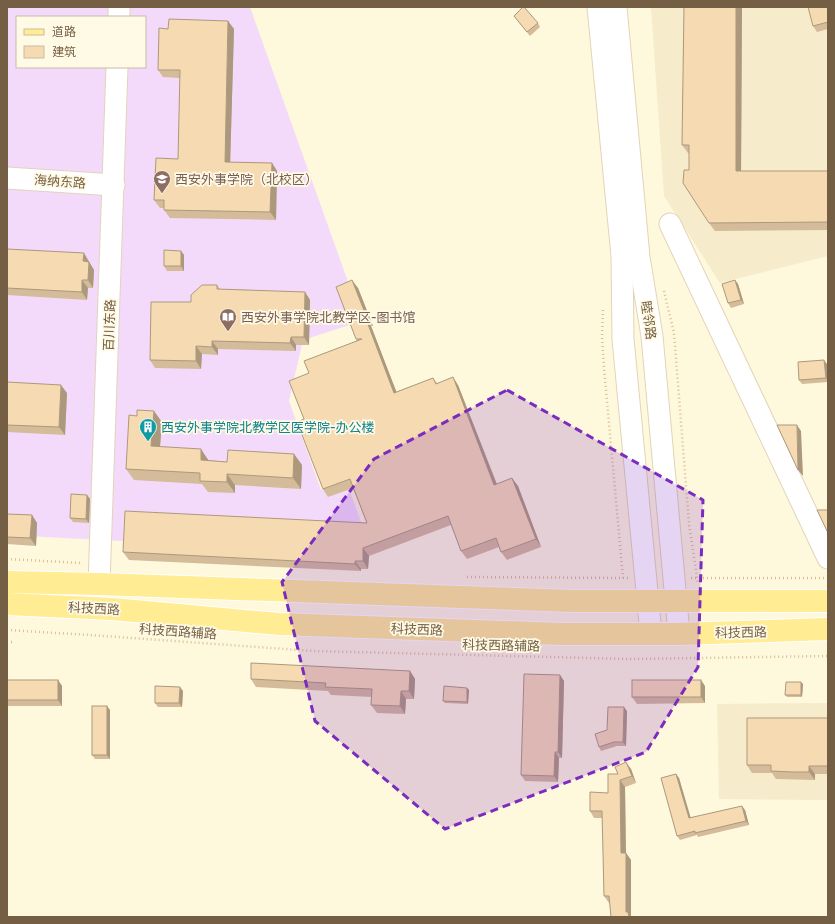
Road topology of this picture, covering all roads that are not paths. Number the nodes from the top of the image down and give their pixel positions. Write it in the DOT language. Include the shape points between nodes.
graph roads {
  1 [pos="598,7"];
  2 [pos="616,7"];
  3 [pos="117,68"];
  4 [pos="7,178"];
  5 [pos="114,185"];
  6 [pos="670,224"];
  7 [pos="828,558"];
  8 [pos="100,574"];
  9 [pos="7,582"];
  10 [pos="648,601"];
  11 [pos="676,601"];
  12 [pos="828,601"];
  13 [pos="7,604"];
  14 [pos="828,629"];
  15 [pos="651,634"];
  16 [pos="679,634"];
  1 -- 10 [label="street, 睦邻路" via="622,256 623,339"];
  2 -- 11 [label="street, 睦邻路" via="639,257 652,336"];
  3 -- 5 [label="street, 百川东路"];
  4 -- 5 [label="street, 海纳东路"];
  5 -- 8 [label="street, 百川东路"];
  6 -- 7 [label="street"];
  8 -- 9 [label="main road, 科技西路"];
  8 -- 10 [label="main road, 科技西路" via="573,601"];
  10 -- 11 [label="main road, 科技西路"];
  10 -- 15 [label="street, 睦邻路"];
  11 -- 12 [label="main road, 科技西路"];
  11 -- 16 [label="street, 睦邻路"];
  13 -- 15 [label="main road, 科技西路" via="112,609 279,624 562,634"];
  14 -- 16 [label="main road, 科技西路"];
  15 -- 16 [label="main road, 科技西路"];
}
